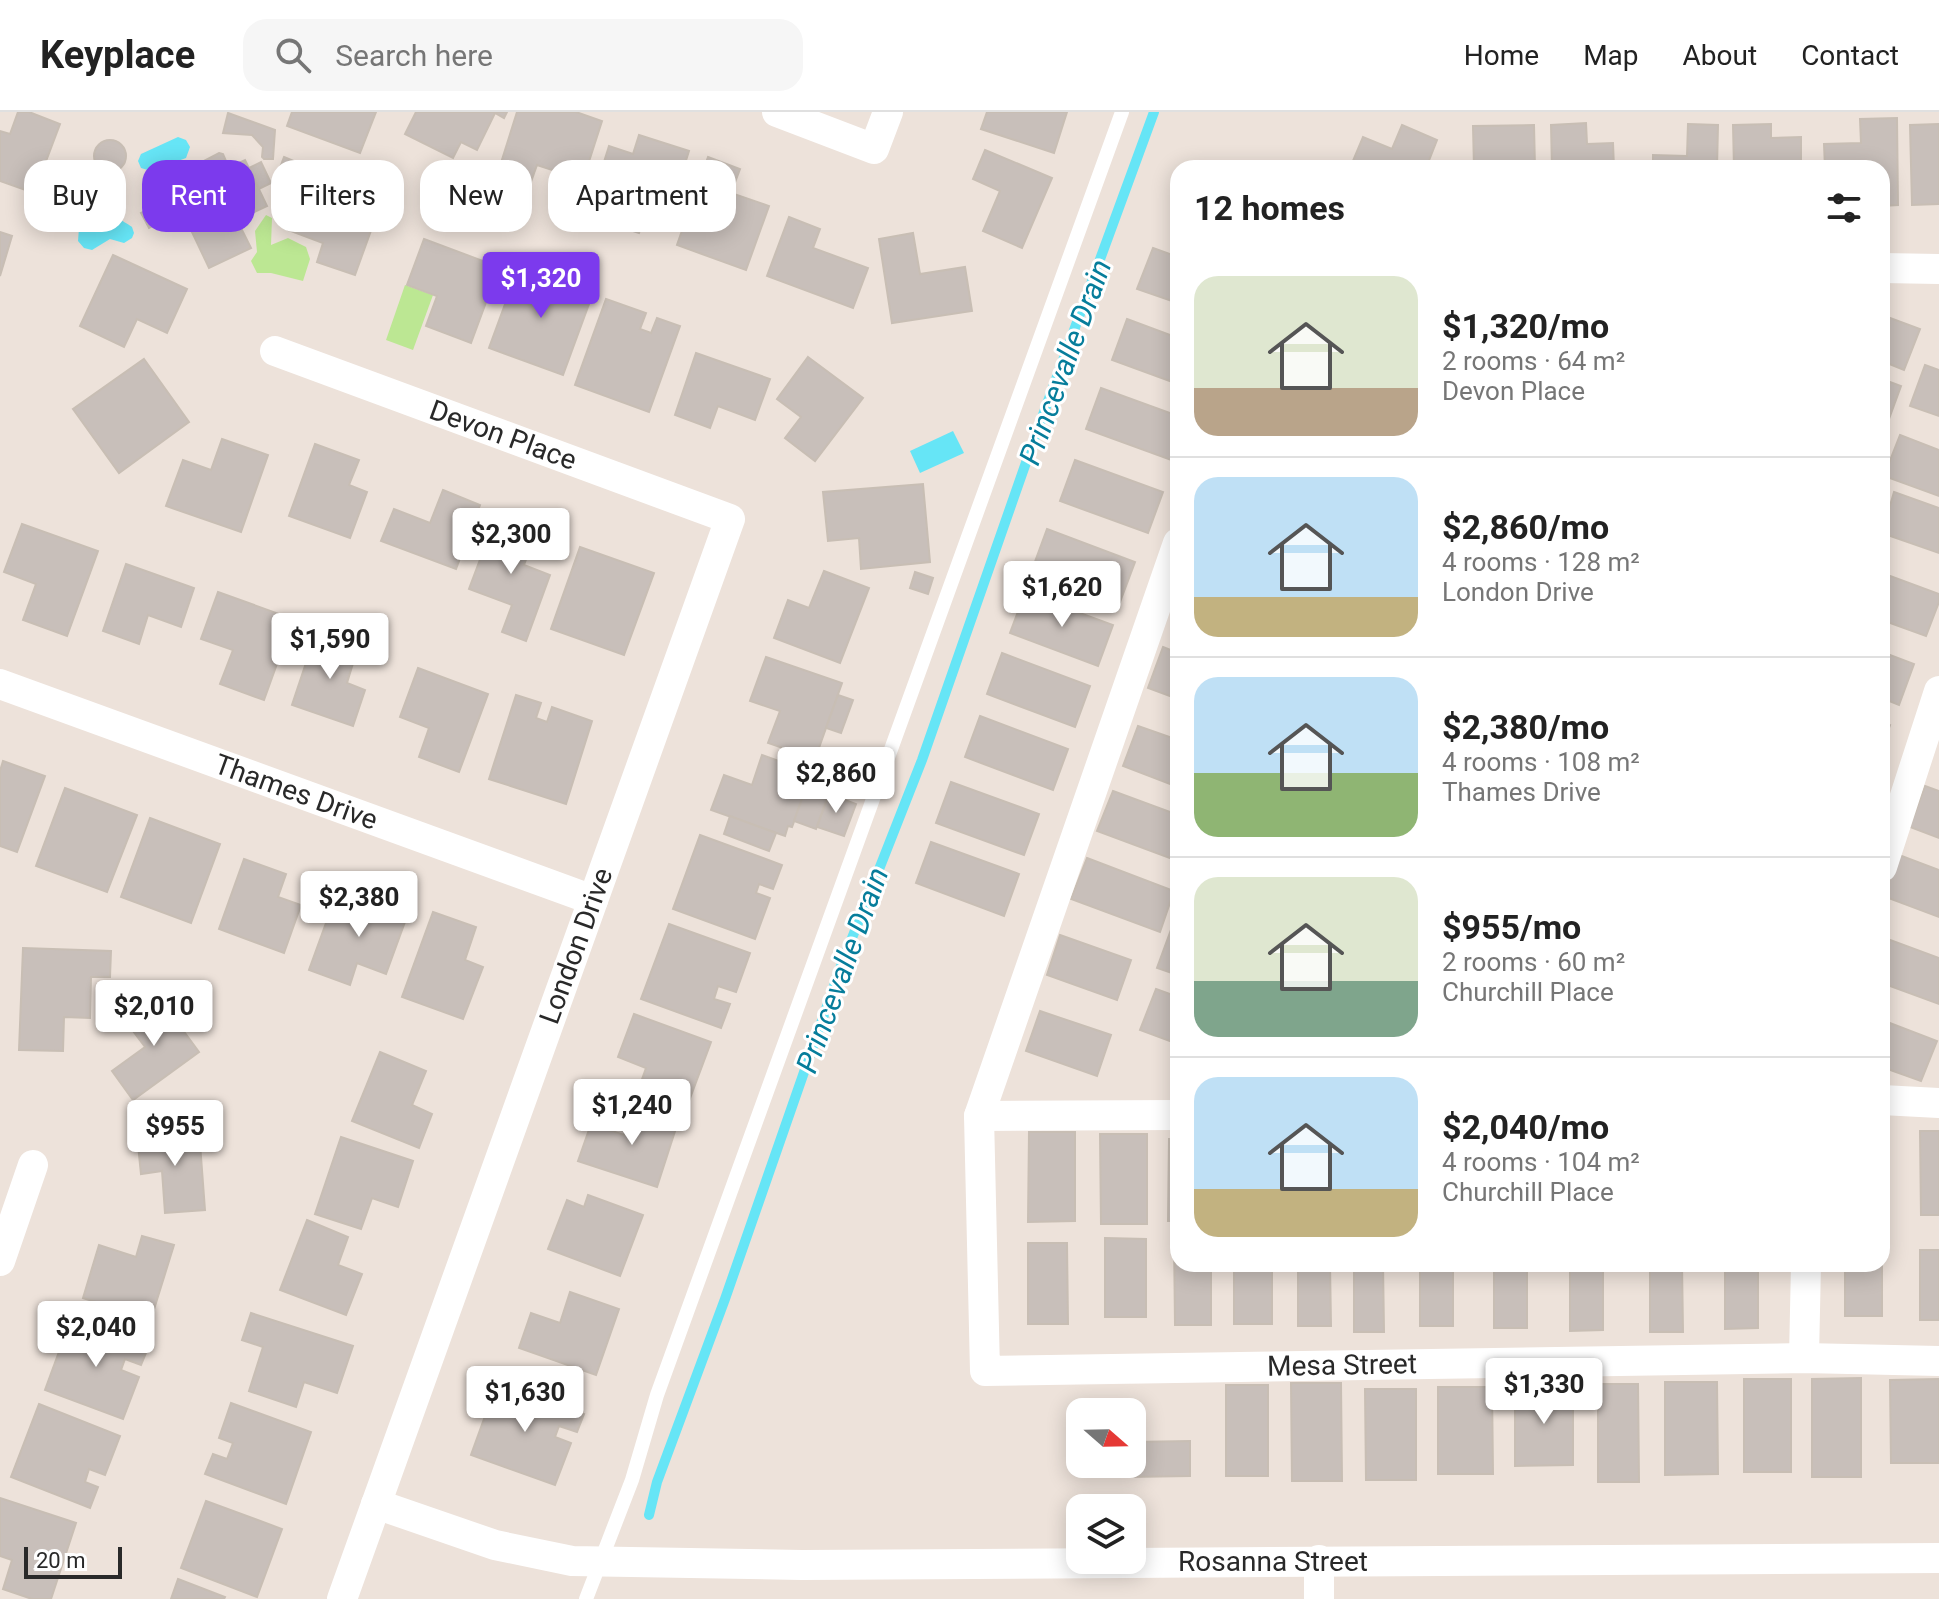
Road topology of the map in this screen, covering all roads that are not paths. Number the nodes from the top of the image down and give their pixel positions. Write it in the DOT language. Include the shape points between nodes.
graph roads {
  1 [pos="777,112"];
  2 [pos="888,112"];
  3 [pos="1122,112"];
  4 [pos="1890,268"];
  5 [pos="1939,269"];
  6 [pos="275,351"];
  7 [pos="730,519"];
  8 [pos="1170,566"];
  9 [pos="0,684"];
  10 [pos="1939,691"];
  11 [pos="1890,842"];
  12 [pos="593,900"];
  13 [pos="1890,1100"];
  14 [pos="1939,1103"];
  15 [pos="1170,1115"];
  16 [pos="979,1116"];
  17 [pos="33,1165"];
  18 [pos="0,1261"];
  19 [pos="1806,1272"];
  20 [pos="1804,1358"];
  21 [pos="1939,1361"];
  22 [pos="376,1504"];
  23 [pos="1939,1558"];
  24 [pos="1319,1560"];
  25 [pos="601,1562"];
  26 [pos="342,1599"];
  27 [pos="586,1599"];
  28 [pos="1319,1599"];
  1 -- 2 [label="street" via="874,149"];
  3 -- 25 [label="lane"];
  4 -- 5 [label="street"];
  6 -- 7 [label="street, Devon Place"];
  7 -- 12 [label="street, London Drive"];
  8 -- 16 [label="street"];
  9 -- 12 [label="street, Thames Drive"];
  10 -- 11 [label="street"];
  12 -- 22 [label="street, London Drive"];
  13 -- 14 [label="street"];
  15 -- 16 [label="street"];
  16 -- 20 [label="street, Mesa Street" via="985,1371"];
  17 -- 18 [label="street"];
  19 -- 20 [label="street"];
  20 -- 21 [label="street, Mesa Street"];
  22 -- 25 [label="street, Rosanna Street" via="495,1545"];
  22 -- 26 [label="street, London Drive"];
  23 -- 24 [label="street, Rosanna Street"];
  24 -- 25 [label="street, Rosanna Street"];
  24 -- 28 [label="street"];
  25 -- 27 [label="lane"];
}
